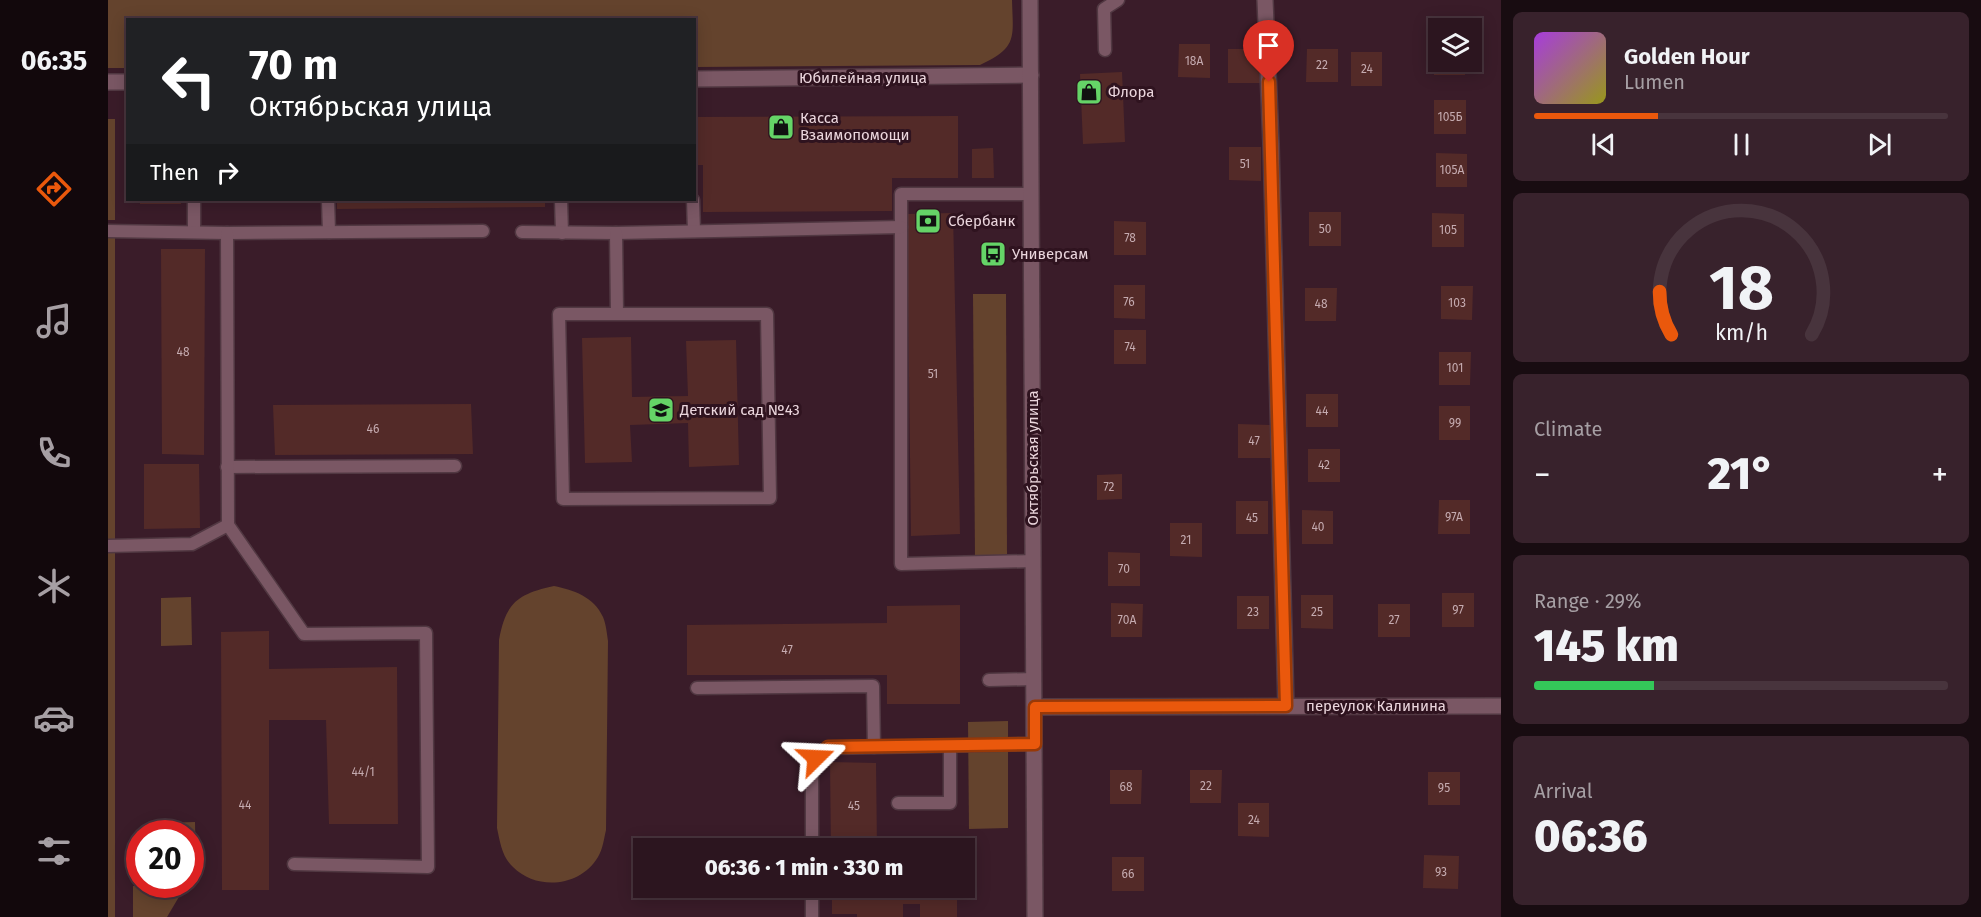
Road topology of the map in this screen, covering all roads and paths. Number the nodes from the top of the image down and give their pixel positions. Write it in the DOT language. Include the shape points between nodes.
graph roads {
  1 [pos="1030,0"];
  2 [pos="1118,0"];
  3 [pos="1265,0"];
  4 [pos="1105,50"];
  5 [pos="1031,75"];
  6 [pos="696,79"];
  7 [pos="108,82"];
  8 [pos="126,82"];
  9 [pos="1031,194"];
  10 [pos="194,201"];
  11 [pos="328,201"];
  12 [pos="561,201"];
  13 [pos="693,201"];
  14 [pos="901,227"];
  15 [pos="108,231"];
  16 [pos="483,231"];
  17 [pos="694,231"];
  18 [pos="194,232"];
  19 [pos="329,232"];
  20 [pos="522,232"];
  21 [pos="227,233"];
  22 [pos="562,233"];
  23 [pos="616,233"];
  24 [pos="617,314"];
  25 [pos="455,466"];
  26 [pos="227,467"];
  27 [pos="228,525"];
  28 [pos="108,546"];
  29 [pos="1034,561"];
  30 [pos="1034,679"];
  31 [pos="990,680"];
  32 [pos="697,688"];
  33 [pos="1286,706"];
  34 [pos="1501,706"];
  35 [pos="1035,707"];
  36 [pos="1035,744"];
  37 [pos="950,746"];
  38 [pos="874,747"];
  39 [pos="898,803"];
  40 [pos="812,838"];
  41 [pos="294,864"];
  42 [pos="812,898"];
  43 [pos="812,917"];
  44 [pos="1035,917"];
  1 -- 5 [label="street, Октябрьская улица"];
  2 -- 4 [label="lane" via="1104,9"];
  3 -- 33 [label="street"];
  5 -- 6 [label="street, Юбилейная улица"];
  5 -- 9 [label="street, Октябрьская улица"];
  7 -- 8 [label="street"];
  9 -- 14 [label="lane" via="901,194"];
  9 -- 29 [label="street, Октябрьская улица"];
  10 -- 18 [label="lane"];
  11 -- 19 [label="lane"];
  12 -- 22 [label="lane"];
  13 -- 17 [label="lane"];
  14 -- 17 [label="lane"];
  14 -- 29 [label="lane" via="901,564"];
  15 -- 18 [label="lane"];
  16 -- 19 [label="lane"];
  17 -- 23 [label="lane"];
  18 -- 21 [label="lane"];
  19 -- 21 [label="lane"];
  20 -- 22 [label="lane"];
  21 -- 26 [label="lane"];
  22 -- 23 [label="lane"];
  23 -- 24 [label="lane"];
  24 -- 24 [label="lane" via="767,314 770,498 564,499 559,314"];
  25 -- 26 [label="lane"];
  26 -- 27 [label="lane"];
  27 -- 28 [label="lane" via="192,544"];
  27 -- 41 [label="lane" via="304,634 426,633 428,867"];
  29 -- 30 [label="street, Октябрьская улица"];
  30 -- 31 [label="lane"];
  30 -- 35 [label="street, Октябрьская улица"];
  32 -- 38 [label="lane" via="873,686"];
  33 -- 34 [label="street, переулок Калинина"];
  33 -- 35 [label="street, переулок Калинина"];
  35 -- 36 [label="street, Октябрьская улица"];
  36 -- 37 [label="lane"];
  36 -- 44 [label="street, Октябрьская улица"];
  37 -- 38 [label="lane"];
  37 -- 39 [label="lane" via="950,803"];
  38 -- 40 [label="lane" via="828,747 812,761"];
  42 -- 43 [label="lane"];
}
